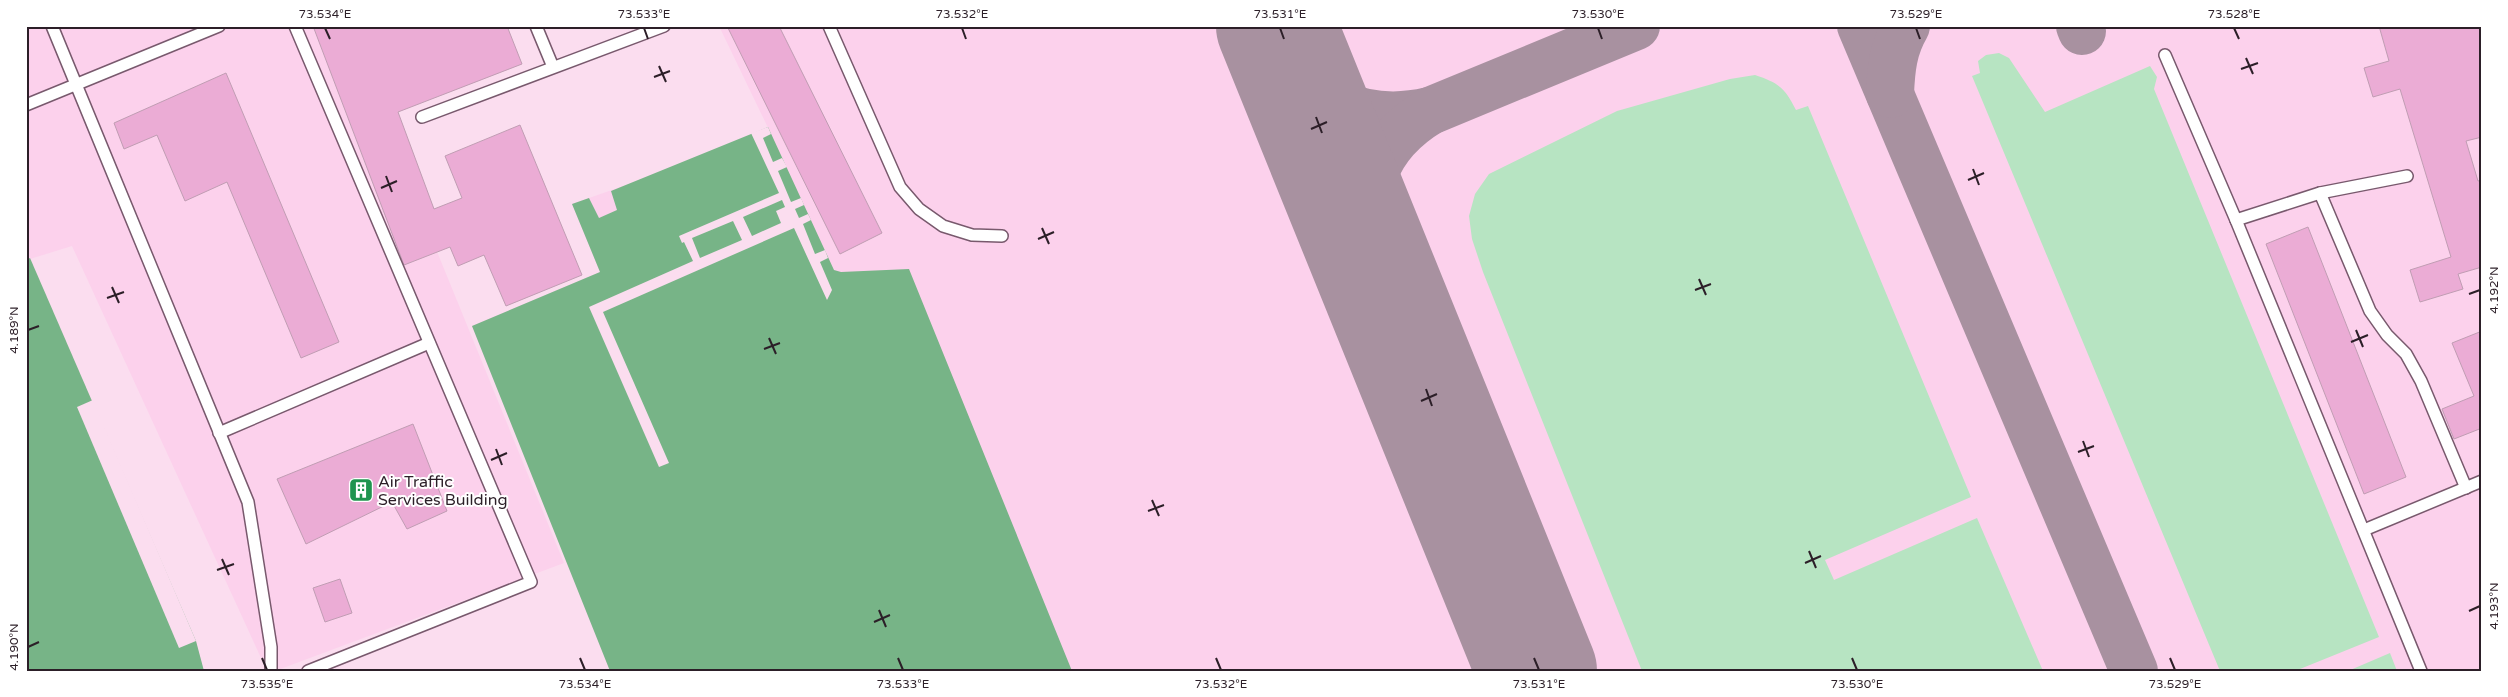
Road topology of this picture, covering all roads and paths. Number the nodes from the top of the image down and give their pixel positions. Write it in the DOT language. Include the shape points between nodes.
graph roads {
  1 [pos="52,26"];
  2 [pos="219,26"];
  3 [pos="295,26"];
  4 [pos="536,26"];
  5 [pos="664,26"];
  6 [pos="829,26"];
  7 [pos="2165,55"];
  8 [pos="553,67"];
  9 [pos="76,83"];
  10 [pos="26,105"];
  11 [pos="422,117"];
  12 [pos="2407,176"];
  13 [pos="2320,193"];
  14 [pos="2236,220"];
  15 [pos="1002,236"];
  16 [pos="429,343"];
  17 [pos="219,432"];
  18 [pos="2482,481"];
  19 [pos="2466,488"];
  20 [pos="2364,530"];
  21 [pos="271,671"];
  22 [pos="308,671"];
  23 [pos="2421,671"];
  1 -- 9 [label="lane"];
  2 -- 9 [label="lane"];
  3 -- 16 [label="lane"];
  4 -- 8 [label="lane"];
  5 -- 8 [label="lane"];
  6 -- 15 [label="lane" via="900,187 919,209 943,226 972,235"];
  7 -- 14 [label="lane"];
  8 -- 11 [label="lane"];
  9 -- 10 [label="lane"];
  9 -- 17 [label="lane"];
  12 -- 13 [label="lane"];
  13 -- 14 [label="lane"];
  13 -- 19 [label="lane" via="2370,311 2406,354 2421,381"];
  14 -- 20 [label="lane"];
  16 -- 17 [label="lane"];
  16 -- 22 [label="lane" via="531,582"];
  17 -- 21 [label="lane" via="248,502 271,647"];
  18 -- 19 [label="lane"];
  19 -- 20 [label="lane"];
  20 -- 23 [label="lane"];
}
